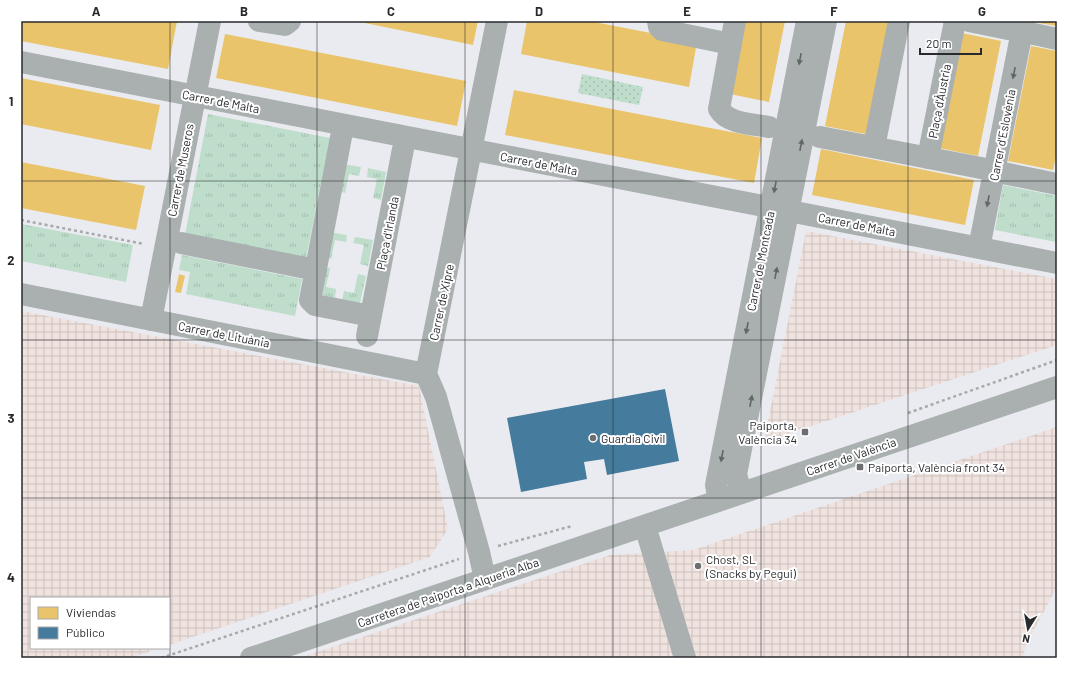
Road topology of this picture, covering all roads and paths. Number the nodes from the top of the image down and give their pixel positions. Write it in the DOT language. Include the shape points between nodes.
graph roads {
  1 [pos="210,21"];
  2 [pos="259,21"];
  3 [pos="290,21"];
  4 [pos="497,21"];
  5 [pos="658,21"];
  6 [pos="735,21"];
  7 [pos="808,21"];
  8 [pos="826,21"];
  9 [pos="899,21"];
  10 [pos="955,21"];
  11 [pos="969,21"];
  12 [pos="1022,28"];
  13 [pos="1057,38"];
  14 [pos="731,44"];
  15 [pos="21,62"];
  16 [pos="195,96"];
  17 [pos="769,127"];
  18 [pos="341,137"];
  19 [pos="820,137"];
  20 [pos="874,148"];
  21 [pos="403,149"];
  22 [pos="472,150"];
  23 [pos="928,158"];
  24 [pos="981,168"];
  25 [pos="1003,173"];
  26 [pos="1056,181"];
  27 [pos="779,209"];
  28 [pos="21,220"];
  29 [pos="138,243"];
  30 [pos="181,243"];
  31 [pos="979,248"];
  32 [pos="1057,263"];
  33 [pos="316,270"];
  34 [pos="21,294"];
  35 [pos="150,320"];
  36 [pos="1057,360"];
  37 [pos="426,374"];
  38 [pos="1057,387"];
  39 [pos="902,415"];
  40 [pos="741,493"];
  41 [pos="719,500"];
  42 [pos="578,524"];
  43 [pos="645,526"];
  44 [pos="479,552"];
  45 [pos="485,579"];
  46 [pos="162,658"];
  47 [pos="251,658"];
  48 [pos="685,658"];
  1 -- 16 [label="street, Carrer de Museros"];
  2 -- 3 [label="street" via="285,25"];
  4 -- 22 [label="street, Carrer de Xipre"];
  5 -- 14 [label="street" via="662,30"];
  6 -- 14 [label="street"];
  7 -- 27 [label="street, Carrer de Montcada, one-way"];
  27 -- 8 [label="street, Carrer de Montcada, one-way"];
  9 -- 20 [label="street"];
  10 -- 23 [label="street, Plaça d'Àustria"];
  11 -- 12 [label="street"];
  12 -- 13 [label="street"];
  12 -- 31 [label="street, Carrer d'Eslovènia, one-way"];
  14 -- 17 [label="street" via="719,109 729,118"];
  15 -- 16 [label="street, Carrer de Malta"];
  16 -- 22 [label="street, Carrer de Malta"];
  16 -- 35 [label="street, Carrer de Museros"];
  18 -- 33 [label="street, Plaça d'Irlanda"];
  19 -- 20 [label="street"];
  20 -- 23 [label="street"];
  21 -- 33 [label="street, Plaça d'Irlanda" via="369,326 312,303"];
  22 -- 27 [label="street, Carrer de Malta"];
  22 -- 37 [label="street, Carrer de Xipre"];
  23 -- 24 [label="street"];
  25 -- 26 [label="street"];
  27 -- 31 [label="street, Carrer de Malta"];
  40 -- 27 [label="street, Carrer de Montcada, one-way" via="736,474"];
  27 -- 41 [label="street, Carrer de Montcada, one-way" via="716,485"];
  28 -- 29 [label="path"];
  30 -- 33 [label="street"];
  31 -- 32 [label="street, Carrer de Malta"];
  34 -- 35 [label="street, Carrer de Lituània"];
  35 -- 37 [label="street, Carrer de Lituània"];
  36 -- 39 [label="path"];
  37 -- 44 [label="street" via="436,397"];
  38 -- 40 [label="street, Carrer de València"];
  40 -- 41 [label="street, Carrer de València"];
  41 -- 43 [label="street, Carrer de València"];
  42 -- 44 [label="path"];
  43 -- 45 [label="street, Carretera de Paiporta a Alqueria Alba"];
  43 -- 48 [label="street"];
  44 -- 45 [label="street"];
  44 -- 46 [label="path"];
  45 -- 47 [label="street, Carretera de Paiporta a Alqueria Alba"];
}
